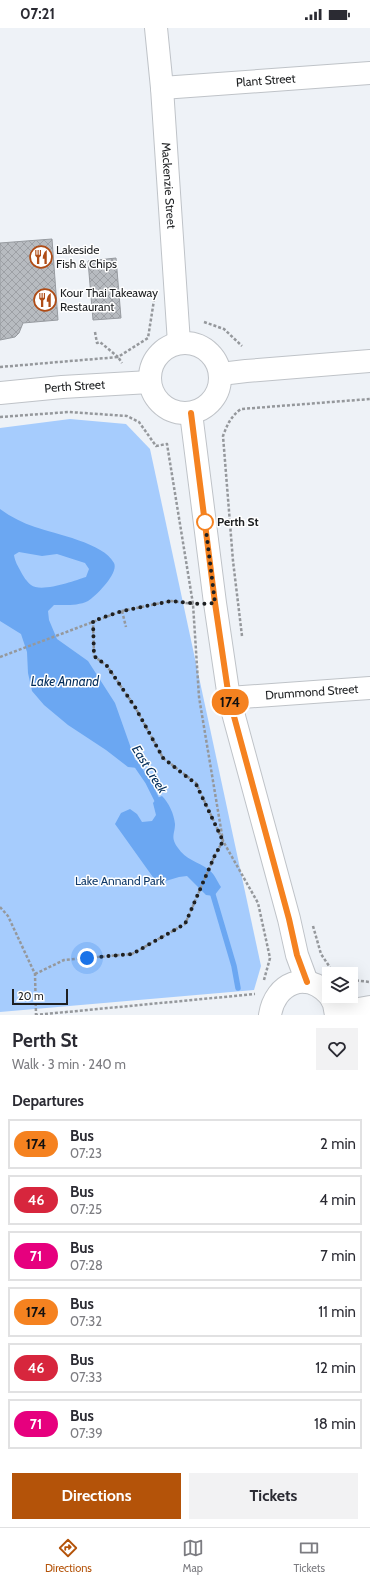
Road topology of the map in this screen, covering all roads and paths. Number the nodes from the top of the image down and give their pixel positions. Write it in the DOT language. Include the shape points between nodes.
graph roads {
  1 [pos="156,28"];
  2 [pos="370,73"];
  3 [pos="162,88"];
  4 [pos="155,292"];
  5 [pos="204,322"];
  6 [pos="95,332"];
  7 [pos="179,343"];
  8 [pos="242,346"];
  9 [pos="118,358"];
  10 [pos="370,361"];
  11 [pos="122,363"];
  12 [pos="0,367"];
  13 [pos="221,374"];
  14 [pos="150,382"];
  15 [pos="0,393"];
  16 [pos="370,398"];
  17 [pos="191,413"];
  18 [pos="0,417"];
  19 [pos="223,436"];
  20 [pos="167,444"];
  21 [pos="215,603"];
  22 [pos="122,611"];
  23 [pos="93,621"];
  24 [pos="126,627"];
  25 [pos="0,657"];
  26 [pos="370,688"];
  27 [pos="229,698"];
  28 [pos="0,907"];
  29 [pos="321,954"];
  30 [pos="270,958"];
  31 [pos="329,967"];
  32 [pos="34,974"];
  33 [pos="358,981"];
  34 [pos="307,982"];
  35 [pos="370,982"];
  36 [pos="262,984"];
  37 [pos="260,990"];
  38 [pos="333,1005"];
  39 [pos="370,1007"];
  40 [pos="35,1015"];
  41 [pos="270,1015"];
  1 -- 3 [label="main road, Mackenzie Street"];
  2 -- 3 [label="main road, Plant Street"];
  3 -- 7 [label="main road, Mackenzie Street"];
  4 -- 9 [label="path" via="148,338"];
  5 -- 8 [label="path" via="224,329"];
  6 -- 9 [label="path" via="96,343 100,342"];
  7 -- 13 [label="main road" via="189,343 207,350 214,356"];
  7 -- 14 [label="main road" via="160,353 154,361 150,371"];
  9 -- 11 [label="path"];
  9 -- 12 [label="path"];
  10 -- 13 [label="main road"];
  13 -- 17 [label="main road" via="219,389 211,402 205,408"];
  14 -- 15 [label="main road, Perth Street"];
  14 -- 17 [label="main road" via="160,404 175,412"];
  16 -- 19 [label="path" via="241,409 233,414"];
  17 -- 21 [label="main road"];
  18 -- 20 [label="path" via="69,412 127,416 139,422 156,446"];
  21 -- 22 [label="path" via="171,601"];
  21 -- 27 [label="main road"];
  22 -- 23 [label="path"];
  22 -- 24 [label="path"];
  23 -- 25 [label="path"];
  23 -- 32 [label="path" via="94,656 107,666 135,707 163,758 196,784 223,841 185,924 132,954 64,960"];
  26 -- 27 [label="main road, Drummond Street"];
  27 -- 34 [label="main road" via="297,955"];
  28 -- 32 [label="path" via="8,916"];
  29 -- 31 [label="path"];
  30 -- 36 [label="path"];
  32 -- 40 [label="path"];
  33 -- 35 [label="path"];
  34 -- 38 [label="main road" via="324,989"];
  34 -- 41 [label="main road" via="285,987 277,995"];
  37 -- 40 [label="path" via="254,995"];
  38 -- 39 [label="main road"];
}
